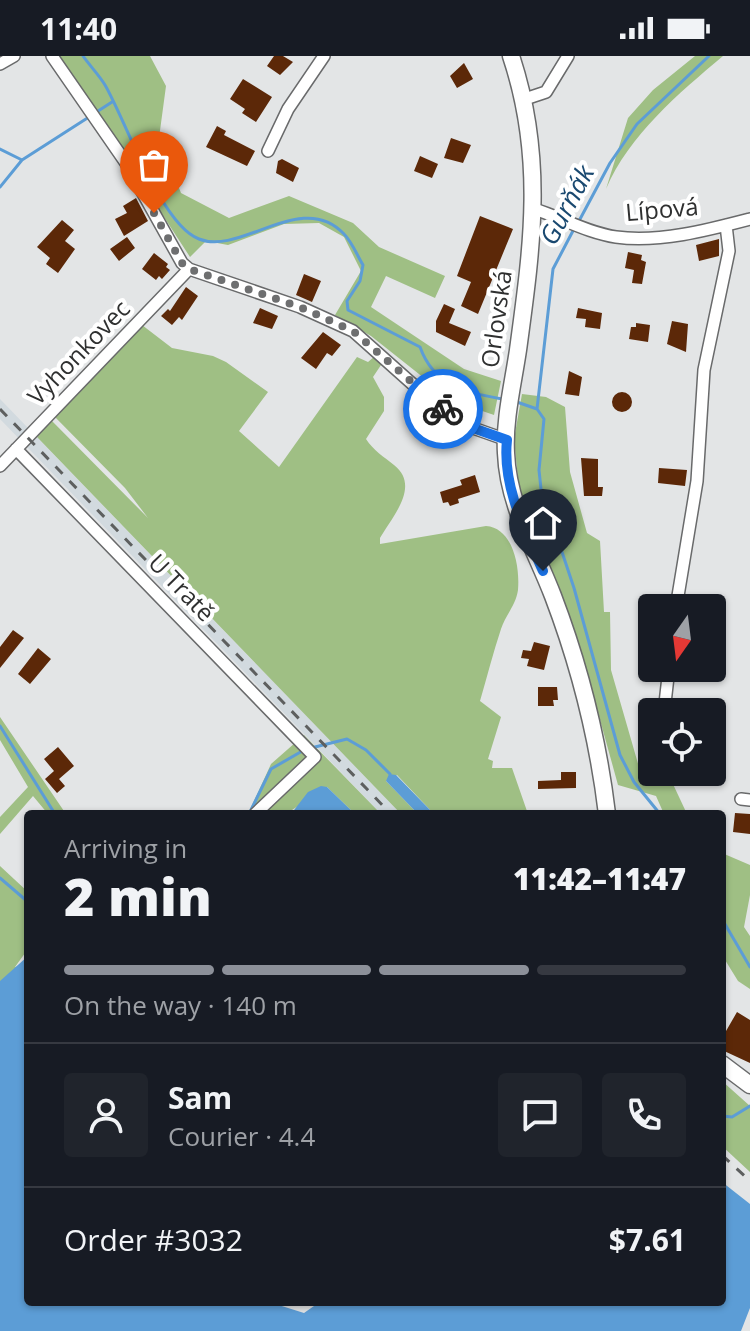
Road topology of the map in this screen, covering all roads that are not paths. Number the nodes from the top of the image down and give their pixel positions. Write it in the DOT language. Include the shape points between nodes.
graph roads {
  1 [pos="14,56"];
  2 [pos="52,56"];
  3 [pos="324,56"];
  4 [pos="511,56"];
  5 [pos="568,56"];
  6 [pos="0,64"];
  7 [pos="522,100"];
  8 [pos="268,151"];
  9 [pos="534,209"];
  10 [pos="750,219"];
  11 [pos="726,225"];
  12 [pos="189,269"];
  13 [pos="507,440"];
  14 [pos="16,449"];
  15 [pos="0,466"];
  16 [pos="678,594"];
  17 [pos="259,810"];
  18 [pos="607,810"];
  19 [pos="726,1067"];
  20 [pos="750,1085"];
  1 -- 6 [label="street"];
  2 -- 12 [label="street" via="126,163"];
  3 -- 8 [label="street" via="288,109"];
  4 -- 7 [label="main road, Orlovská"];
  5 -- 7 [label="street" via="546,92"];
  7 -- 9 [label="main road, Orlovská" via="534,166"];
  9 -- 11 [label="street, Lípová" via="614,237"];
  9 -- 13 [label="main road, Orlovská"];
  10 -- 11 [label="street, Lípová"];
  11 -- 16 [label="street" via="729,251 704,370 697,481"];
  12 -- 13 [label="street" via="353,331 436,405 473,428"];
  12 -- 14 [label="street, Vyhonkovec"];
  13 -- 18 [label="main road, Orlovská" via="513,500 582,677"];
  14 -- 15 [label="street, Vyhonkovec"];
  14 -- 17 [label="street, U Tratě" via="313,755"];
  19 -- 20 [label="main road"];
}
